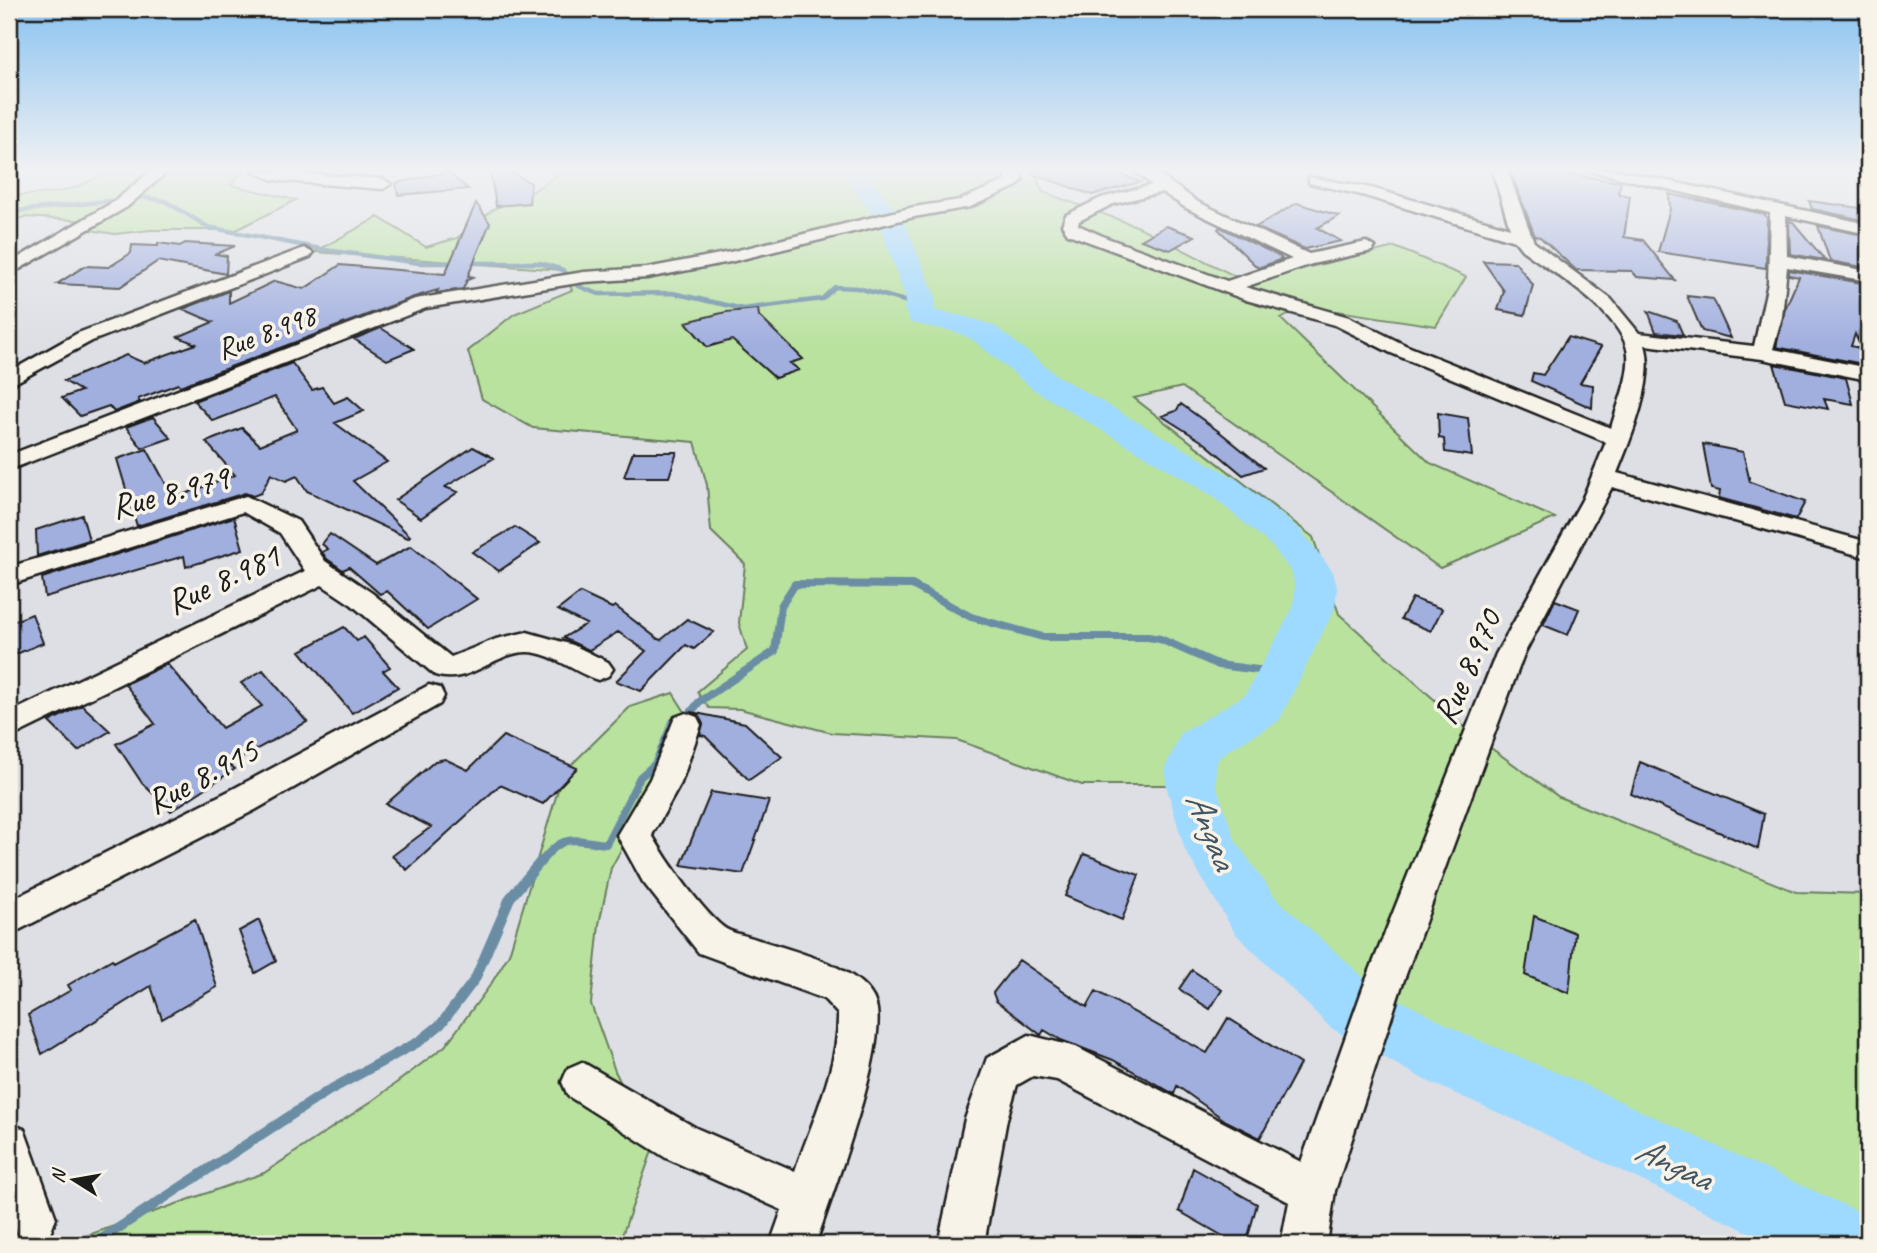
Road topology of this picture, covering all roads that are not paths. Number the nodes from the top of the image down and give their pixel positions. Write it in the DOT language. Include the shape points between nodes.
graph roads {
  1 [pos="79,228"];
  2 [pos="844,228"];
  3 [pos="1072,228"];
  4 [pos="1241,228"];
  5 [pos="1492,228"];
  6 [pos="1518,228"];
  7 [pos="1778,228"];
  8 [pos="1521,237"];
  9 [pos="1366,247"];
  10 [pos="304,253"];
  11 [pos="1307,260"];
  12 [pos="1778,260"];
  13 [pos="9,270"];
  14 [pos="1868,276"];
  15 [pos="1229,286"];
  16 [pos="1633,338"];
  17 [pos="1762,353"];
  18 [pos="1868,374"];
  19 [pos="9,380"];
  20 [pos="1619,439"];
  21 [pos="9,463"];
  22 [pos="1604,477"];
  23 [pos="1868,550"];
  24 [pos="323,573"];
  25 [pos="9,576"];
  26 [pos="598,669"];
  27 [pos="429,696"];
  28 [pos="686,724"];
  29 [pos="9,726"];
  30 [pos="9,919"];
  31 [pos="582,1082"];
  32 [pos="9,1144"];
  33 [pos="1313,1191"];
  34 [pos="807,1199"];
  35 [pos="34,1218"];
  36 [pos="793,1244"];
  37 [pos="961,1244"];
  38 [pos="1304,1244"];
  1 -- 13 [label="street"];
  2 -- 21 [label="street, Rue 8.998" via="668,270 551,282 422,303"];
  3 -- 15 [label="street"];
  4 -- 11 [label="street"];
  5 -- 8 [label="street"];
  6 -- 8 [label="street"];
  7 -- 12 [label="street"];
  8 -- 16 [label="street" via="1535,253 1604,303"];
  9 -- 11 [label="street"];
  10 -- 19 [label="street" via="85,337"];
  11 -- 15 [label="street"];
  12 -- 14 [label="street"];
  12 -- 17 [label="street" via="1774,320"];
  15 -- 20 [label="street" via="1342,321 1398,349"];
  16 -- 17 [label="street"];
  16 -- 20 [label="street, Rue 8.970" via="1637,367"];
  17 -- 18 [label="street"];
  20 -- 22 [label="street, Rue 8.970"];
  22 -- 23 [label="street"];
  22 -- 33 [label="street, Rue 8.970" via="1510,654 1382,988"];
  24 -- 25 [label="street, Rue 8.979" via="308,561 295,532 246,503"];
  24 -- 26 [label="street, Rue 8.981" via="362,599 440,665 462,668 524,641"];
  24 -- 29 [label="street, Rue 8.981"];
  27 -- 30 [label="street, Rue 8.915" via="231,806"];
  28 -- 34 [label="street" via="666,783 634,835 640,849 712,941 838,986 857,1006 855,1045"];
  31 -- 34 [label="street" via="681,1143"];
  32 -- 35 [label="street"];
  33 -- 37 [label="street" via="1062,1061 1029,1055 1001,1072 986,1119"];
  33 -- 38 [label="street, Rue 8.970"];
  34 -- 36 [label="street"];
}
